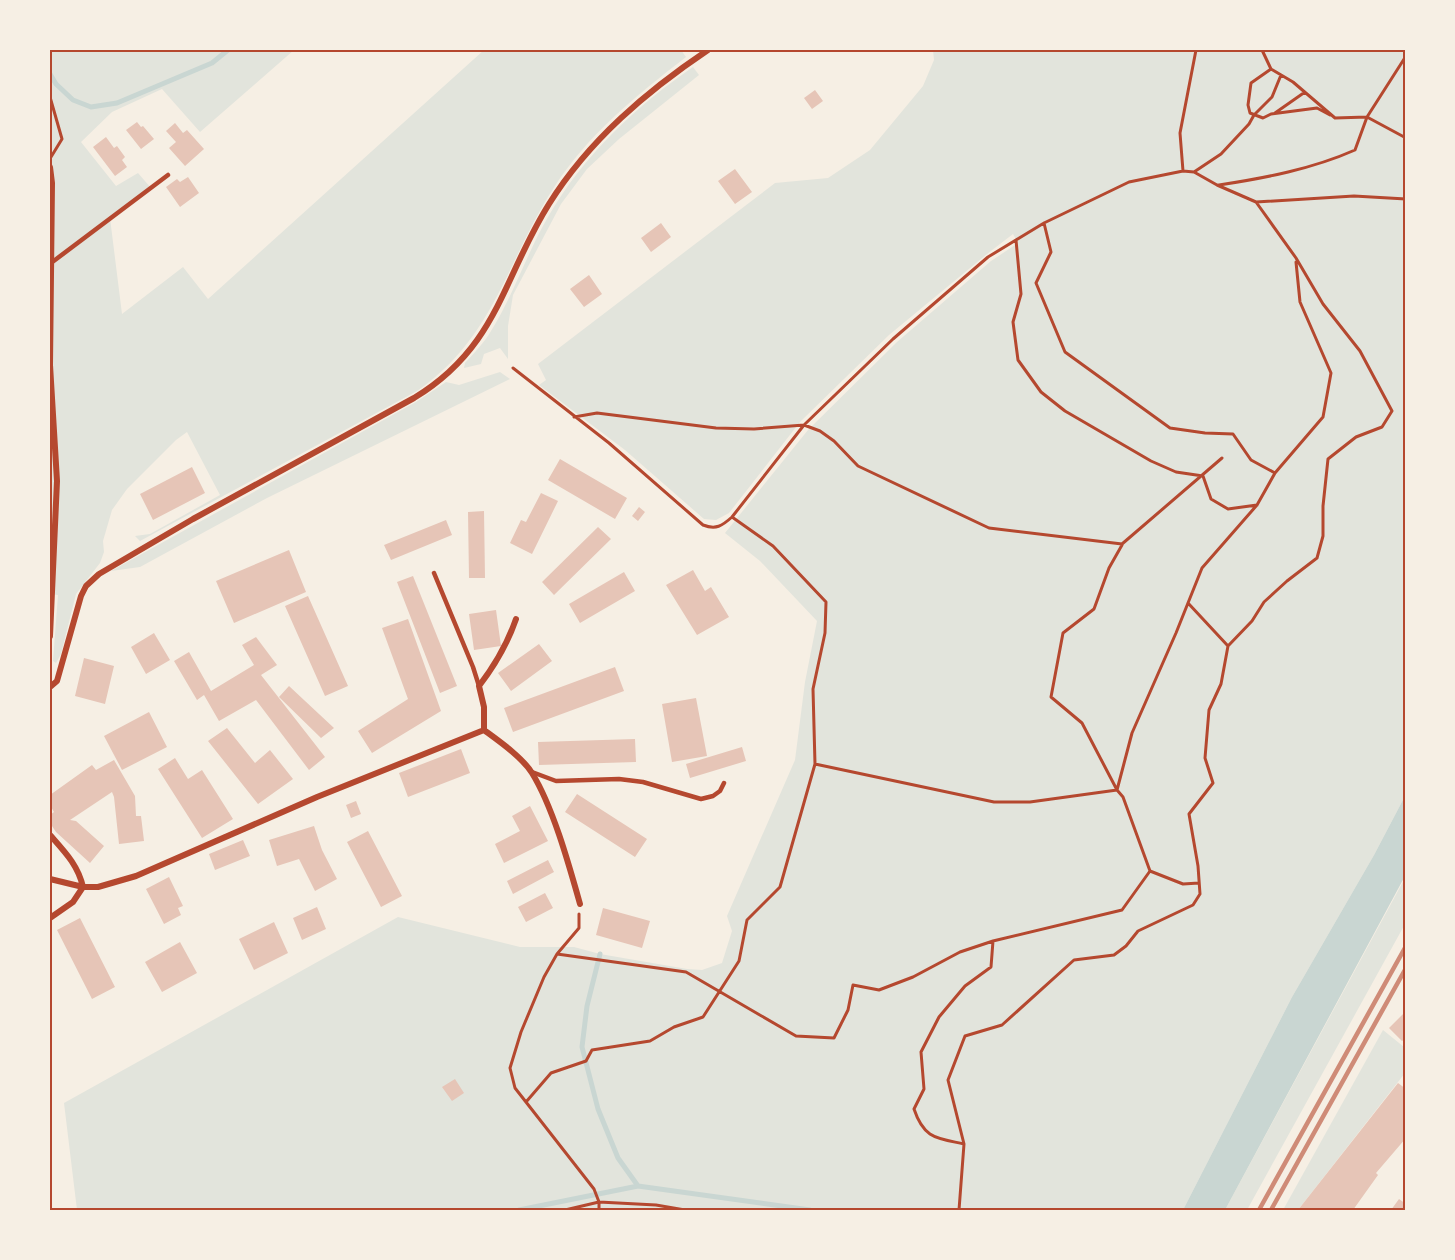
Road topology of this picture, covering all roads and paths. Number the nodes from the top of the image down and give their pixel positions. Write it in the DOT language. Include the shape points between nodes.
graph roads {
  1 [pos="708,50"];
  2 [pos="1196,50"];
  3 [pos="1262,50"];
  4 [pos="1406,56"];
  5 [pos="1271,69"];
  6 [pos="1281,75"];
  7 [pos="1305,92"];
  8 [pos="50,97"];
  9 [pos="1273,114"];
  10 [pos="1254,115"];
  11 [pos="1335,117"];
  12 [pos="1366,117"];
  13 [pos="1406,138"];
  14 [pos="50,158"];
  15 [pos="50,167"];
  16 [pos="1183,171"];
  17 [pos="1194,172"];
  18 [pos="168,175"];
  19 [pos="1217,185"];
  20 [pos="1406,198"];
  21 [pos="1256,202"];
  22 [pos="1044,223"];
  23 [pos="1016,239"];
  24 [pos="1296,258"];
  25 [pos="51,263"];
  26 [pos="50,366"];
  27 [pos="513,368"];
  28 [pos="574,417"];
  29 [pos="804,425"];
  30 [pos="1222,458"];
  31 [pos="1275,473"];
  32 [pos="1203,476"];
  33 [pos="1257,505"];
  34 [pos="732,517"];
  35 [pos="1122,544"];
  36 [pos="434,573"];
  37 [pos="1188,603"];
  38 [pos="516,619"];
  39 [pos="50,636"];
  40 [pos="1228,646"];
  41 [pos="479,686"];
  42 [pos="50,687"];
  43 [pos="484,730"];
  44 [pos="815,764"];
  45 [pos="531,772"];
  46 [pos="724,783"];
  47 [pos="1118,790"];
  48 [pos="50,835"];
  49 [pos="1150,871"];
  50 [pos="50,879"];
  51 [pos="1199,883"];
  52 [pos="83,887"];
  53 [pos="580,904"];
  54 [pos="50,918"];
  55 [pos="579,928"];
  56 [pos="993,941"];
  57 [pos="557,954"];
  58 [pos="720,991"];
  59 [pos="526,1102"];
  60 [pos="964,1144"];
  61 [pos="599,1202"];
  62 [pos="565,1210"];
  63 [pos="599,1210"];
  64 [pos="685,1210"];
  65 [pos="958,1210"];
  1 -- 42 [label="street" via="670,76 592,146 548,206 489,325 448,374 414,398 99,574 81,596 57,681"];
  2 -- 16 [label="path" via="1180,133"];
  3 -- 5 [label="path"];
  4 -- 12 [label="path"];
  5 -- 6 [label="path"];
  5 -- 10 [label="path" via="1251,83 1248,105"];
  6 -- 7 [label="path"];
  6 -- 10 [label="path" via="1272,97"];
  7 -- 9 [label="path"];
  7 -- 11 [label="path"];
  8 -- 14 [label="path" via="62,139"];
  9 -- 10 [label="path" via="1263,118"];
  9 -- 11 [label="path" via="1317,108"];
  10 -- 17 [label="path" via="1221,154"];
  11 -- 12 [label="path"];
  12 -- 13 [label="path"];
  12 -- 19 [label="path" via="1355,150 1329,161"];
  15 -- 25 [label="street"];
  16 -- 17 [label="path"];
  16 -- 22 [label="path" via="1129,182"];
  17 -- 19 [label="path"];
  18 -- 25 [label="lane"];
  19 -- 21 [label="path"];
  20 -- 21 [label="path" via="1354,196"];
  21 -- 24 [label="path"];
  22 -- 23 [label="path"];
  22 -- 31 [label="path" via="1051,252 1036,283 1065,352 1170,428 1233,434 1251,460"];
  23 -- 29 [label="path" via="988,257 901,332"];
  23 -- 32 [label="path" via="1022,294 1013,322 1018,360 1041,392 1065,411 1151,461 1176,472"];
  24 -- 31 [label="path" via="1300,302 1331,373 1323,417"];
  24 -- 40 [label="path" via="1323,304 1360,351 1392,411 1382,427 1356,437 1328,459 1323,536 1317,558 1264,602"];
  25 -- 26 [label="street"];
  26 -- 39 [label="street" via="57,481"];
  27 -- 28 [label="path"];
  28 -- 29 [label="path" via="597,413 716,428"];
  28 -- 34 [label="path" via="703,525 720,527"];
  29 -- 34 [label="path"];
  29 -- 35 [label="path" via="834,441 858,466 988,528"];
  30 -- 32 [label="path"];
  31 -- 33 [label="path"];
  32 -- 33 [label="path" via="1211,499 1228,509"];
  32 -- 35 [label="path"];
  33 -- 37 [label="path" via="1202,568"];
  34 -- 44 [label="path" via="773,546 826,602 825,633 813,689"];
  35 -- 47 [label="path" via="1108,568 1094,609 1064,633 1051,697 1082,723"];
  36 -- 41 [label="lane"];
  37 -- 40 [label="path"];
  37 -- 47 [label="path" via="1132,734"];
  38 -- 41 [label="street" via="504,650"];
  40 -- 51 [label="path" via="1221,684 1209,710 1205,758 1213,783 1189,814"];
  41 -- 43 [label="street"];
  43 -- 45 [label="street"];
  43 -- 52 [label="street" via="136,876 98,887"];
  44 -- 47 [label="path" via="994,801 1030,802"];
  44 -- 58 [label="path" via="780,887 747,920 740,961"];
  45 -- 46 [label="lane" via="556,781 643,782 701,799 713,796"];
  45 -- 53 [label="street" via="563,847"];
  47 -- 49 [label="path"];
  48 -- 52 [label="street" via="71,858"];
  49 -- 51 [label="path" via="1183,884"];
  49 -- 56 [label="path" via="1122,910"];
  50 -- 52 [label="street"];
  51 -- 60 [label="path" via="1200,894 1193,904 1138,931 1113,955 1074,960 1002,1025 965,1036 948,1080"];
  52 -- 54 [label="street" via="73,902"];
  55 -- 57 [label="path"];
  56 -- 58 [label="path" via="879,990 853,985 848,1010 834,1038 796,1036"];
  56 -- 60 [label="path" via="991,967 965,986 939,1017 921,1052 924,1089 914,1109 917,1120 933,1138"];
  57 -- 58 [label="path" via="686,972"];
  57 -- 59 [label="path" via="521,1032 510,1068 515,1088"];
  58 -- 59 [label="path" via="703,1017 650,1041 592,1050 586,1061 552,1073"];
  59 -- 61 [label="path" via="594,1189"];
  60 -- 65 [label="path"];
  61 -- 62 [label="path"];
  61 -- 63 [label="path"];
  61 -- 64 [label="path"];
}
